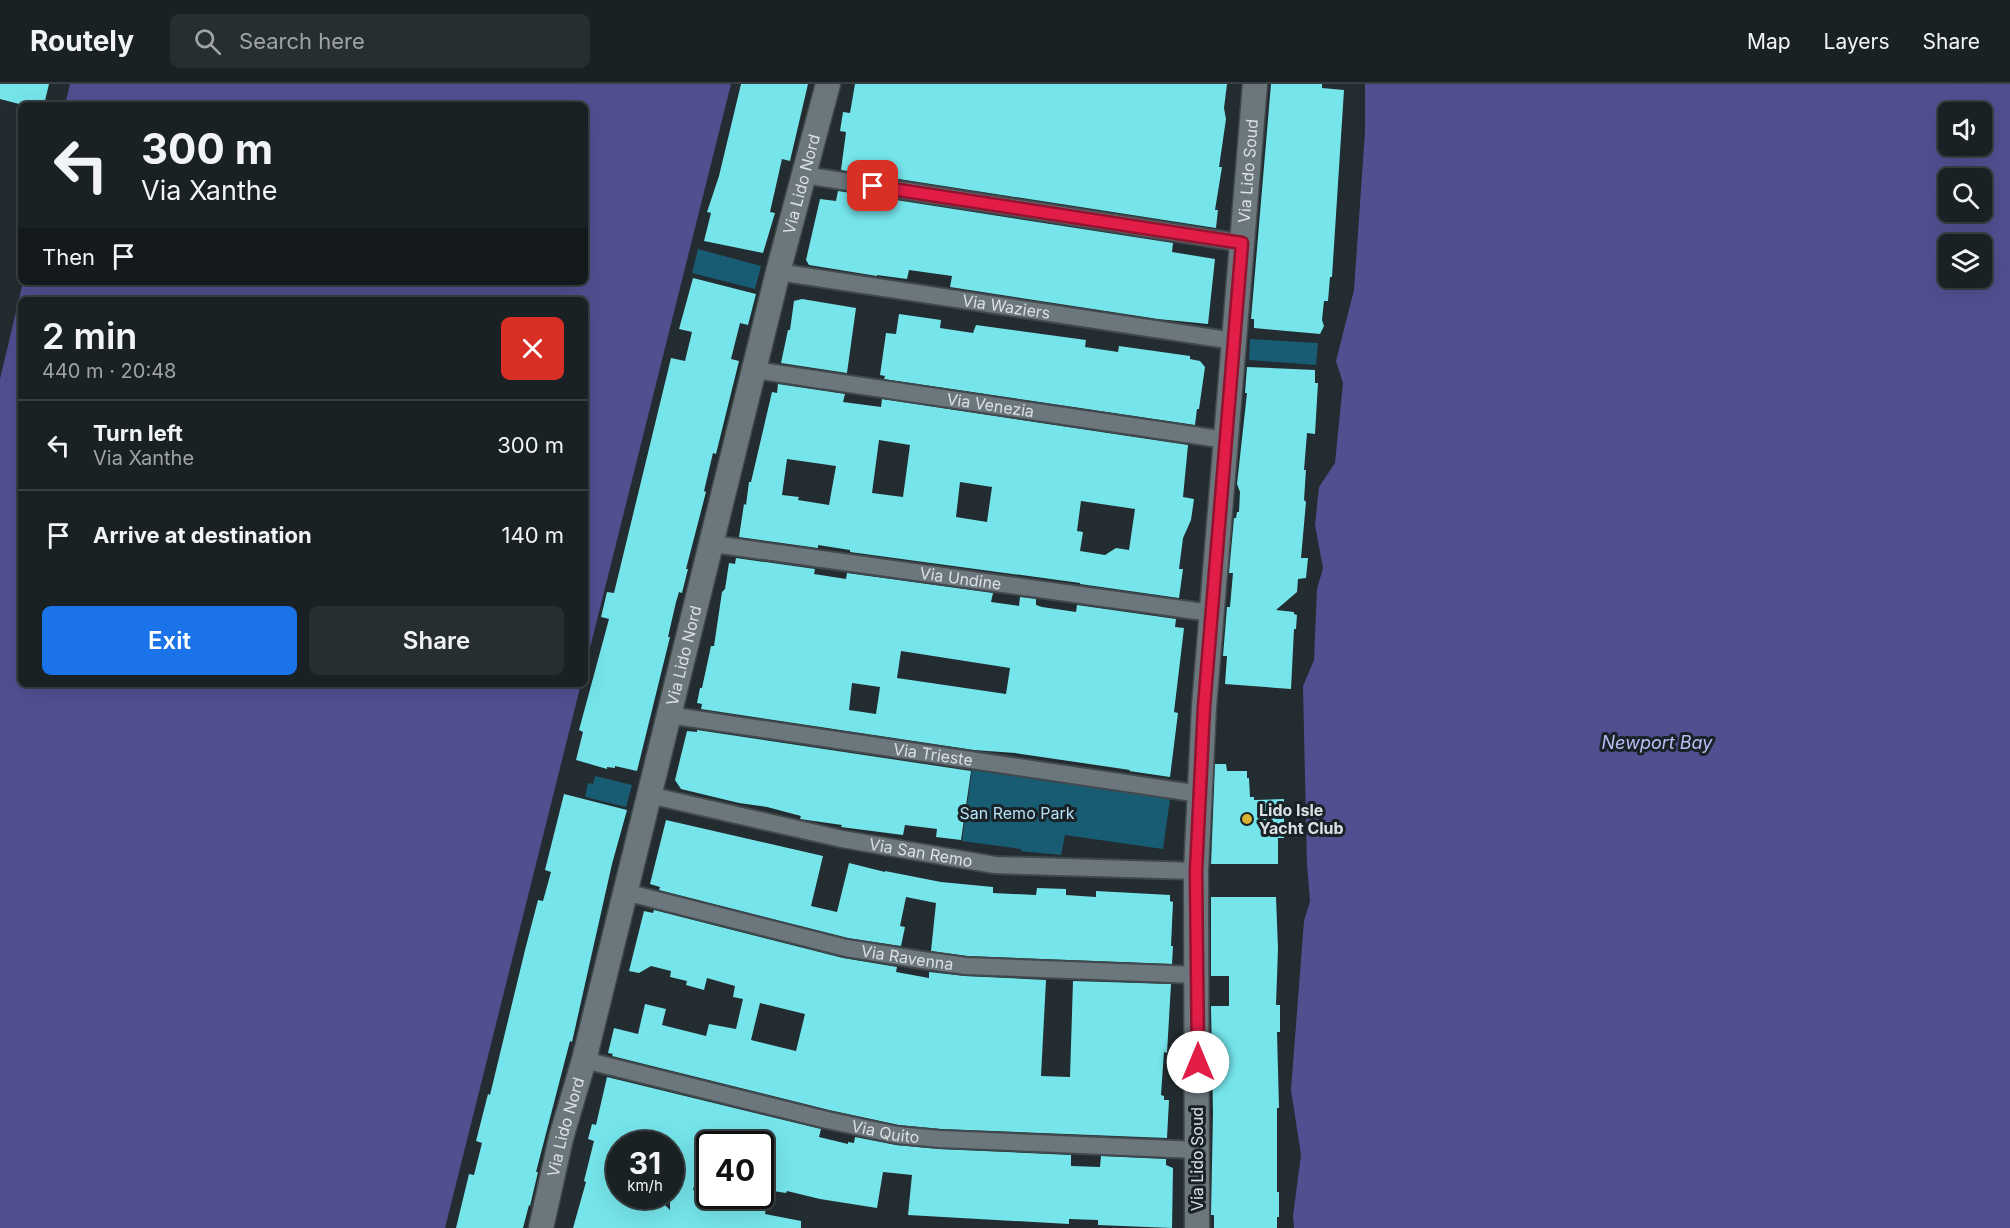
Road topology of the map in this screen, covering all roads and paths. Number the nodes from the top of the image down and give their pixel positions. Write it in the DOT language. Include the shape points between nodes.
graph roads {
  1 [pos="828,84"];
  2 [pos="1255,84"];
  3 [pos="804,175"];
  4 [pos="1242,243"];
  5 [pos="778,272"];
  6 [pos="1234,341"];
  7 [pos="755,370"];
  8 [pos="1226,440"];
  9 [pos="712,543"];
  10 [pos="1211,613"];
  11 [pos="668,715"];
  12 [pos="1200,794"];
  13 [pos="649,795"];
  14 [pos="1196,871"];
  15 [pos="625,892"];
  16 [pos="1197,975"];
  17 [pos="584,1060"];
  18 [pos="1196,1150"];
  19 [pos="542,1228"];
  20 [pos="1197,1228"];
  1 -- 3 [label="street, Via Lido Nord"];
  2 -- 4 [label="street, Via Lido Soud"];
  3 -- 4 [label="street"];
  3 -- 5 [label="street, Via Lido Nord"];
  4 -- 6 [label="street, Via Lido Soud"];
  5 -- 6 [label="street, Via Waziers"];
  5 -- 7 [label="street, Via Lido Nord"];
  6 -- 8 [label="street, Via Lido Soud"];
  7 -- 8 [label="street, Via Venezia"];
  7 -- 9 [label="street, Via Lido Nord"];
  8 -- 10 [label="street, Via Lido Soud"];
  9 -- 10 [label="street, Via Undine"];
  9 -- 11 [label="street, Via Lido Nord"];
  10 -- 12 [label="street, Via Lido Soud"];
  11 -- 12 [label="street, Via Trieste"];
  11 -- 13 [label="street, Via Lido Nord"];
  12 -- 14 [label="street, Via Lido Soud"];
  13 -- 14 [label="street, Via San Remo" via="842,839 995,865"];
  13 -- 15 [label="street, Via Lido Nord"];
  14 -- 16 [label="street, Via Lido Soud"];
  15 -- 16 [label="street, Via Ravenna" via="846,948 922,960 966,966"];
  15 -- 17 [label="street, Via Lido Nord"];
  16 -- 18 [label="street, Via Lido Soud"];
  17 -- 18 [label="street, Via Quito" via="897,1135"];
  17 -- 19 [label="street, Via Lido Nord" via="561,1138"];
  18 -- 20 [label="street, Via Lido Soud"];
}
